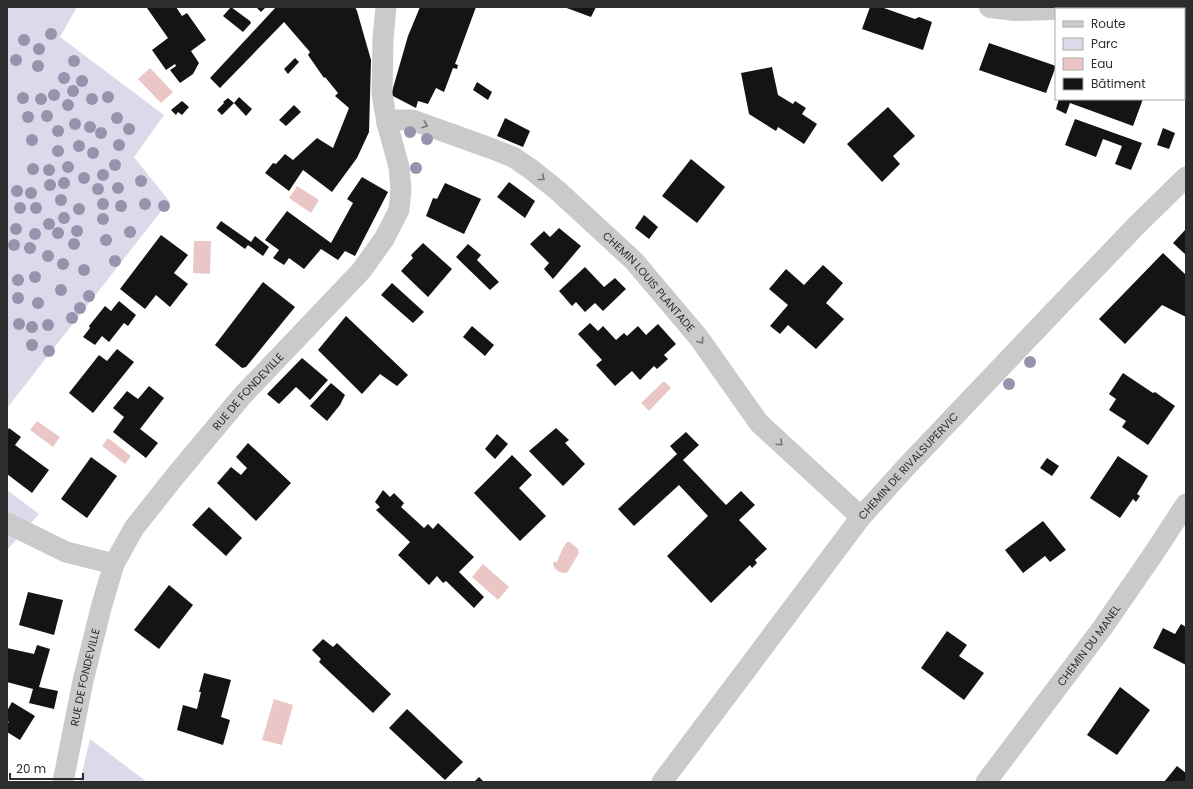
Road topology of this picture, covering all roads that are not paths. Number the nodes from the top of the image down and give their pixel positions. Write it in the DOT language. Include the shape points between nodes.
graph roads {
  1 [pos="386,7"];
  2 [pos="990,7"];
  3 [pos="1186,7"];
  4 [pos="1156,8"];
  5 [pos="1055,9"];
  6 [pos="387,123"];
  7 [pos="1186,177"];
  8 [pos="1186,504"];
  9 [pos="861,517"];
  10 [pos="7,523"];
  11 [pos="114,564"];
  12 [pos="63,782"];
  13 [pos="662,782"];
  14 [pos="986,782"];
  1 -- 6 [label="street, RUE DE FONDEVILLE" via="382,94"];
  2 -- 5 [label="street" via="1016,10"];
  3 -- 4 [label="street"];
  6 -- 9 [label="street, CHEMIN LOUIS PLANTADE, one-way" via="412,120 513,157 557,190 634,261 699,338 759,423"];
  6 -- 11 [label="street, RUE DE FONDEVILLE" via="399,167 401,189 399,210 384,239 360,271 242,396 176,475 134,528"];
  7 -- 9 [label="street, CHEMIN DE RIVALSUPERVIC" via="1056,309"];
  8 -- 14 [label="street, CHEMIN DU MANEL" via="1103,627"];
  9 -- 13 [label="street, CHEMIN DE RIVALSUPERVIC"];
  10 -- 11 [label="street" via="66,552"];
  11 -- 12 [label="street, RUE DE FONDEVILLE" via="82,681"];
}
